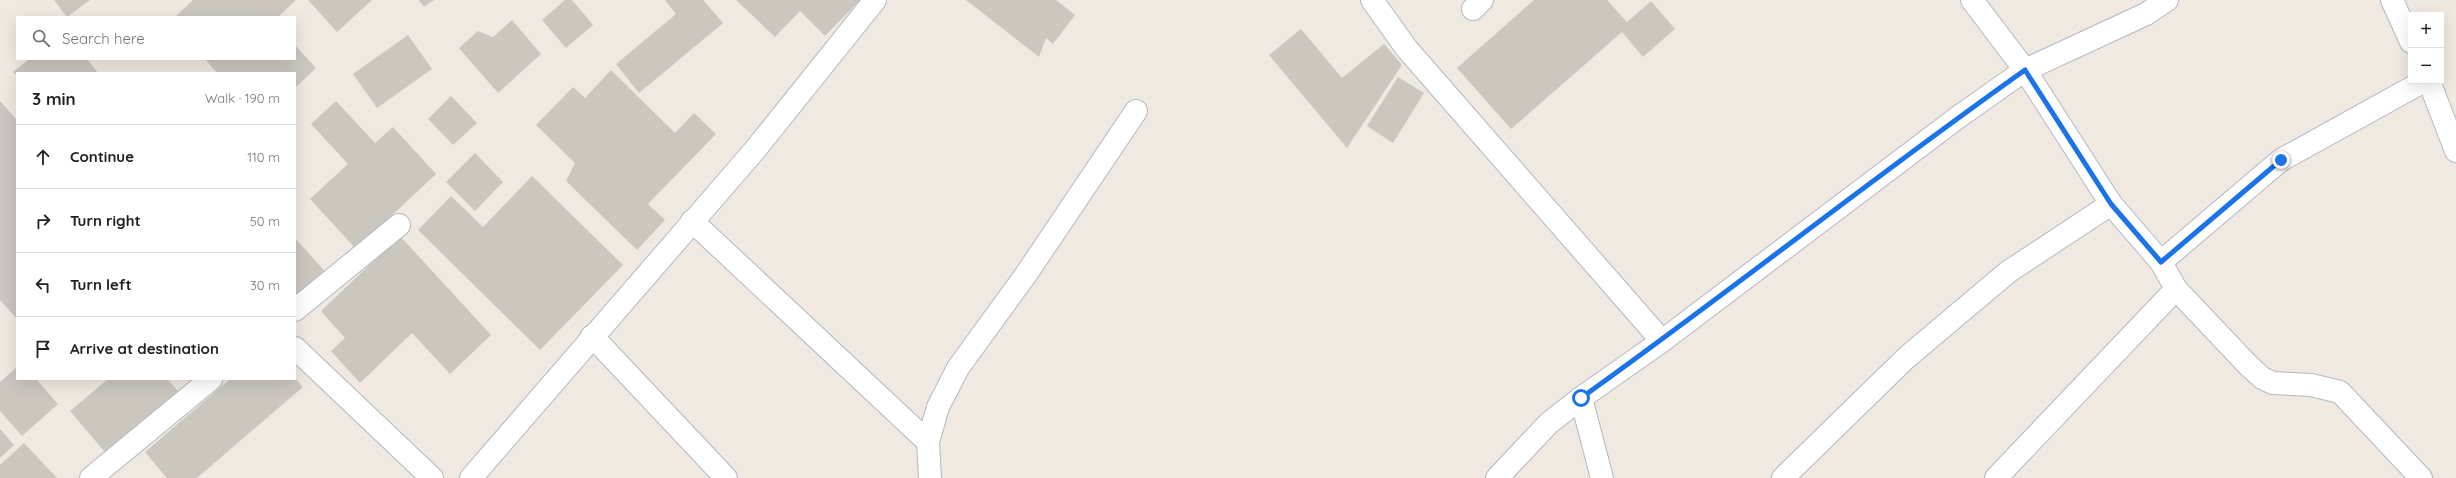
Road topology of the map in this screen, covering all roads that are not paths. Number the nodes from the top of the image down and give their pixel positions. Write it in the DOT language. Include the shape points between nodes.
graph roads {
  1 [pos="875,0"];
  2 [pos="1372,0"];
  3 [pos="1972,0"];
  4 [pos="2167,0"];
  5 [pos="2392,0"];
  6 [pos="2408,35"];
  7 [pos="2025,70"];
  8 [pos="2419,84"];
  9 [pos="2430,84"];
  10 [pos="1136,111"];
  11 [pos="2456,151"];
  12 [pos="2111,204"];
  13 [pos="692,221"];
  14 [pos="399,225"];
  15 [pos="2161,262"];
  16 [pos="2176,289"];
  17 [pos="296,309"];
  18 [pos="592,336"];
  19 [pos="1662,341"];
  20 [pos="296,349"];
  21 [pos="210,380"];
  22 [pos="1581,398"];
  23 [pos="928,442"];
  24 [pos="91,478"];
  25 [pos="432,478"];
  26 [pos="471,478"];
  27 [pos="726,478"];
  28 [pos="930,478"];
  29 [pos="1497,478"];
  30 [pos="1602,478"];
  31 [pos="1783,478"];
  32 [pos="1996,478"];
  33 [pos="2421,478"];
  1 -- 13 [label="street" via="754,151"];
  2 -- 19 [label="street" via="1407,49"];
  3 -- 7 [label="street"];
  4 -- 7 [label="street" via="2146,14"];
  5 -- 6 [label="street"];
  7 -- 12 [label="street"];
  7 -- 19 [label="street" via="1805,231"];
  8 -- 15 [label="street" via="2281,160"];
  9 -- 11 [label="street"];
  10 -- 23 [label="street" via="1027,273 958,368 938,407"];
  12 -- 15 [label="street"];
  12 -- 31 [label="street" via="2008,272 1906,358"];
  13 -- 18 [label="street"];
  13 -- 23 [label="street"];
  14 -- 17 [label="street"];
  15 -- 16 [label="street"];
  16 -- 32 [label="street"];
  16 -- 33 [label="street" via="2262,378 2273,383 2311,385 2340,392"];
  18 -- 26 [label="street"];
  18 -- 27 [label="street"];
  19 -- 22 [label="street"];
  20 -- 25 [label="street"];
  21 -- 24 [label="street"];
  22 -- 29 [label="street" via="1549,423"];
  22 -- 30 [label="street"];
  23 -- 28 [label="street"];
}
